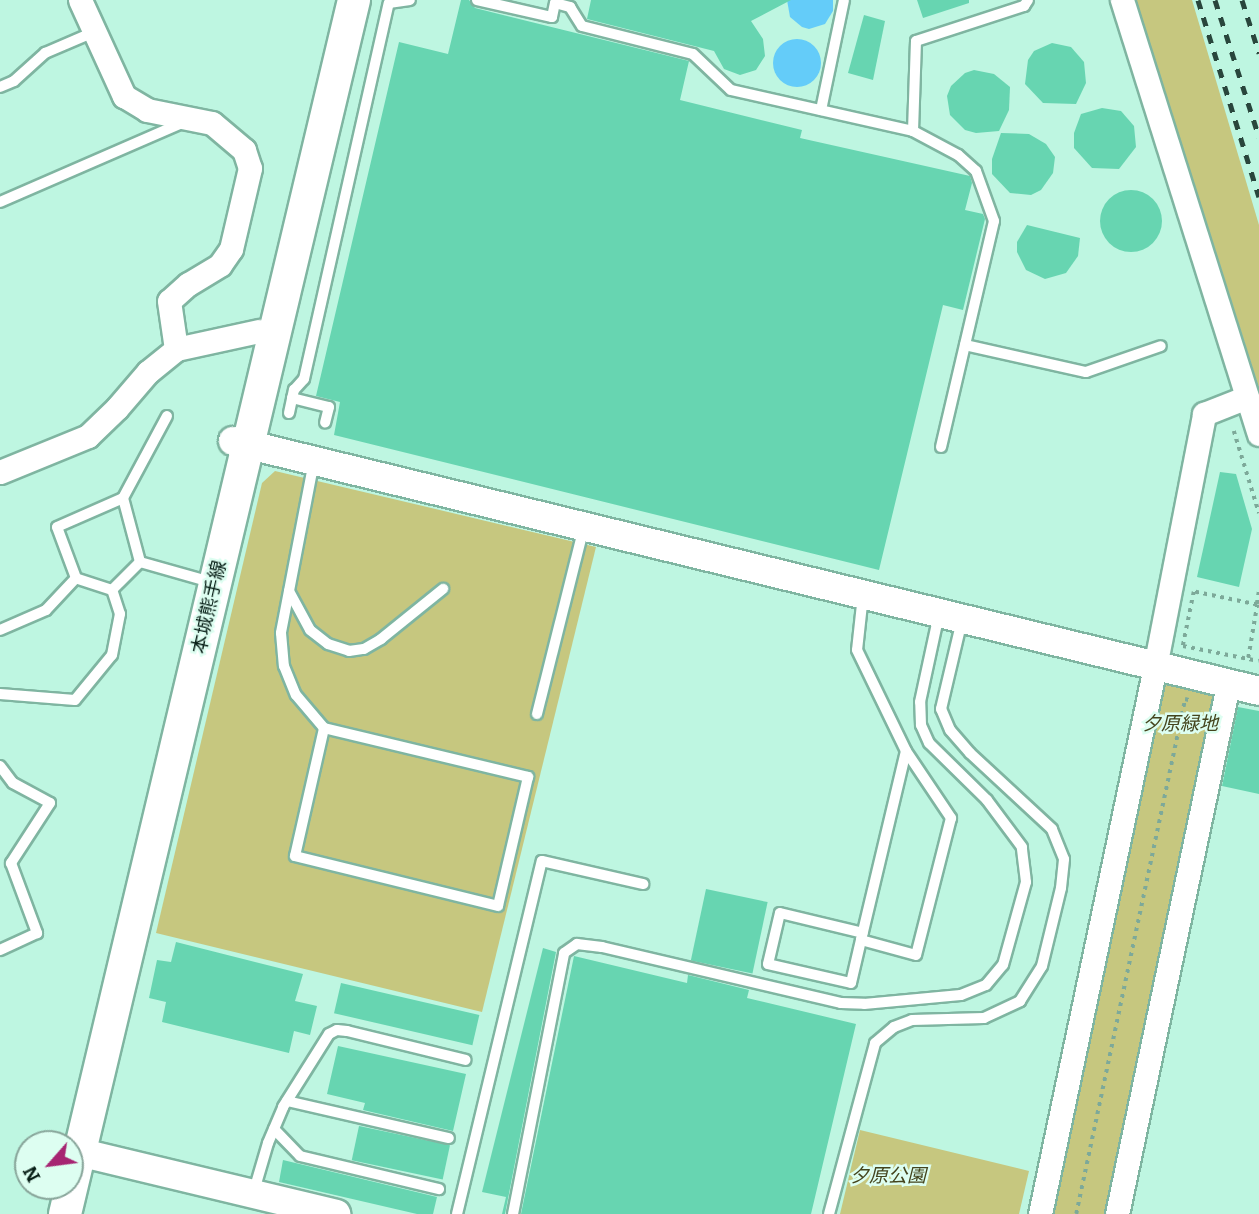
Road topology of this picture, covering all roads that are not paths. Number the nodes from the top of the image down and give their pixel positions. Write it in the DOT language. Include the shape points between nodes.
graph roads {
  1 [pos="80,0"];
  2 [pos="337,0"];
  3 [pos="354,0"];
  4 [pos="410,0"];
  5 [pos="477,0"];
  6 [pos="844,0"];
  7 [pos="1028,0"];
  8 [pos="1122,0"];
  9 [pos="390,1"];
  10 [pos="555,1"];
  11 [pos="94,32"];
  12 [pos="0,87"];
  13 [pos="821,110"];
  14 [pos="192,119"];
  15 [pos="913,131"];
  16 [pos="0,202"];
  17 [pos="259,331"];
  18 [pos="965,345"];
  19 [pos="1161,346"];
  20 [pos="176,349"];
  21 [pos="292,398"];
  22 [pos="1237,401"];
  23 [pos="289,413"];
  24 [pos="167,416"];
  25 [pos="325,423"];
  26 [pos="1259,434"];
  27 [pos="240,443"];
  28 [pos="941,447"];
  29 [pos="314,461"];
  30 [pos="0,472"];
  31 [pos="122,498"];
  32 [pos="584,527"];
  33 [pos="140,562"];
  34 [pos="76,578"];
  35 [pos="200,579"];
  36 [pos="443,589"];
  37 [pos="112,590"];
  38 [pos="289,591"];
  39 [pos="863,595"];
  40 [pos="950,617"];
  41 [pos="0,630"];
  42 [pos="1156,667"];
  43 [pos="1218,683"];
  44 [pos="1259,691"];
  45 [pos="0,694"];
  46 [pos="537,714"];
  47 [pos="324,728"];
  48 [pos="906,751"];
  49 [pos="0,766"];
  50 [pos="643,884"];
  51 [pos="862,936"];
  52 [pos="0,950"];
  53 [pos="467,1060"];
  54 [pos="287,1101"];
  55 [pos="274,1129"];
  56 [pos="75,1130"];
  57 [pos="75,1130"];
  58 [pos="449,1138"];
  59 [pos="84,1151"];
  60 [pos="439,1189"];
  61 [pos="253,1194"];
  62 [pos="336,1214"];
  63 [pos="457,1214"];
  64 [pos="513,1214"];
  65 [pos="829,1214"];
  66 [pos="1040,1214"];
  67 [pos="1117,1214"];
  1 -- 11 [label="street"];
  2 -- 17 [label="main road, 本城熊手線"];
  3 -- 27 [label="main road, 本城熊手線"];
  4 -- 9 [label="lane"];
  5 -- 10 [label="lane" via="552,17"];
  6 -- 13 [label="lane"];
  7 -- 15 [label="lane" via="1024,6 916,41"];
  8 -- 22 [label="street"];
  9 -- 21 [label="lane" via="304,379"];
  10 -- 13 [label="lane" via="570,7 582,26 693,54 731,90"];
  11 -- 12 [label="lane" via="45,53 14,81"];
  11 -- 14 [label="street" via="124,96 147,110"];
  13 -- 15 [label="lane"];
  14 -- 16 [label="lane"];
  14 -- 20 [label="street" via="212,123 226,133 244,150 250,168 232,249 220,265 169,301"];
  15 -- 18 [label="lane" via="958,155 976,171 994,221"];
  17 -- 20 [label="street"];
  17 -- 27 [label="main road, 本城熊手線"];
  18 -- 19 [label="lane" via="1086,372"];
  18 -- 28 [label="lane"];
  20 -- 30 [label="street" via="88,436"];
  21 -- 23 [label="lane"];
  21 -- 25 [label="lane" via="329,407"];
  22 -- 26 [label="street"];
  22 -- 42 [label="street" via="1204,414"];
  24 -- 31 [label="lane"];
  27 -- 29 [label="street"];
  27 -- 35 [label="main road, 本城熊手線"];
  27 -- 56 [label="main road, 本城熊手線"];
  29 -- 32 [label="street"];
  29 -- 38 [label="lane"];
  31 -- 33 [label="lane"];
  31 -- 34 [label="lane" via="57,527"];
  32 -- 39 [label="street"];
  32 -- 46 [label="lane"];
  33 -- 35 [label="lane"];
  33 -- 37 [label="lane"];
  34 -- 37 [label="lane"];
  34 -- 41 [label="lane" via="46,610"];
  35 -- 57 [label="main road, 本城熊手線"];
  36 -- 38 [label="lane" via="382,639 349,651 328,644 310,630"];
  37 -- 45 [label="lane" via="120,614 112,655 75,700"];
  38 -- 47 [label="lane" via="281,633 284,666 296,695"];
  39 -- 40 [label="street"];
  39 -- 48 [label="lane" via="857,650"];
  40 -- 42 [label="street"];
  40 -- 64 [label="lane" via="920,702 921,725 929,743 987,800 1022,847 1026,882 1003,965 986,985 961,995 841,1003 577,944 564,953"];
  40 -- 65 [label="lane" via="941,709 950,730 970,752 1052,829 1064,859 1061,888 1042,966 1020,1001 984,1018 912,1020 894,1027 875,1044"];
  42 -- 43 [label="street"];
  42 -- 66 [label="street"];
  43 -- 44 [label="street"];
  43 -- 67 [label="street"];
  47 -- 47 [label="lane" via="528,777 498,906 295,856"];
  48 -- 51 [label="lane"];
  48 -- 51 [label="lane" via="951,818 916,954"];
  49 -- 52 [label="lane" via="13,783 50,803 11,863 37,933"];
  50 -- 63 [label="lane" via="542,861"];
  51 -- 51 [label="lane" via="851,983 768,964 780,913"];
  53 -- 54 [label="lane" via="337,1030 329,1034"];
  54 -- 55 [label="lane"];
  54 -- 58 [label="lane"];
  55 -- 60 [label="lane" via="300,1156"];
  55 -- 61 [label="lane"];
  59 -- 61 [label="street"];
  61 -- 62 [label="street"];
}
